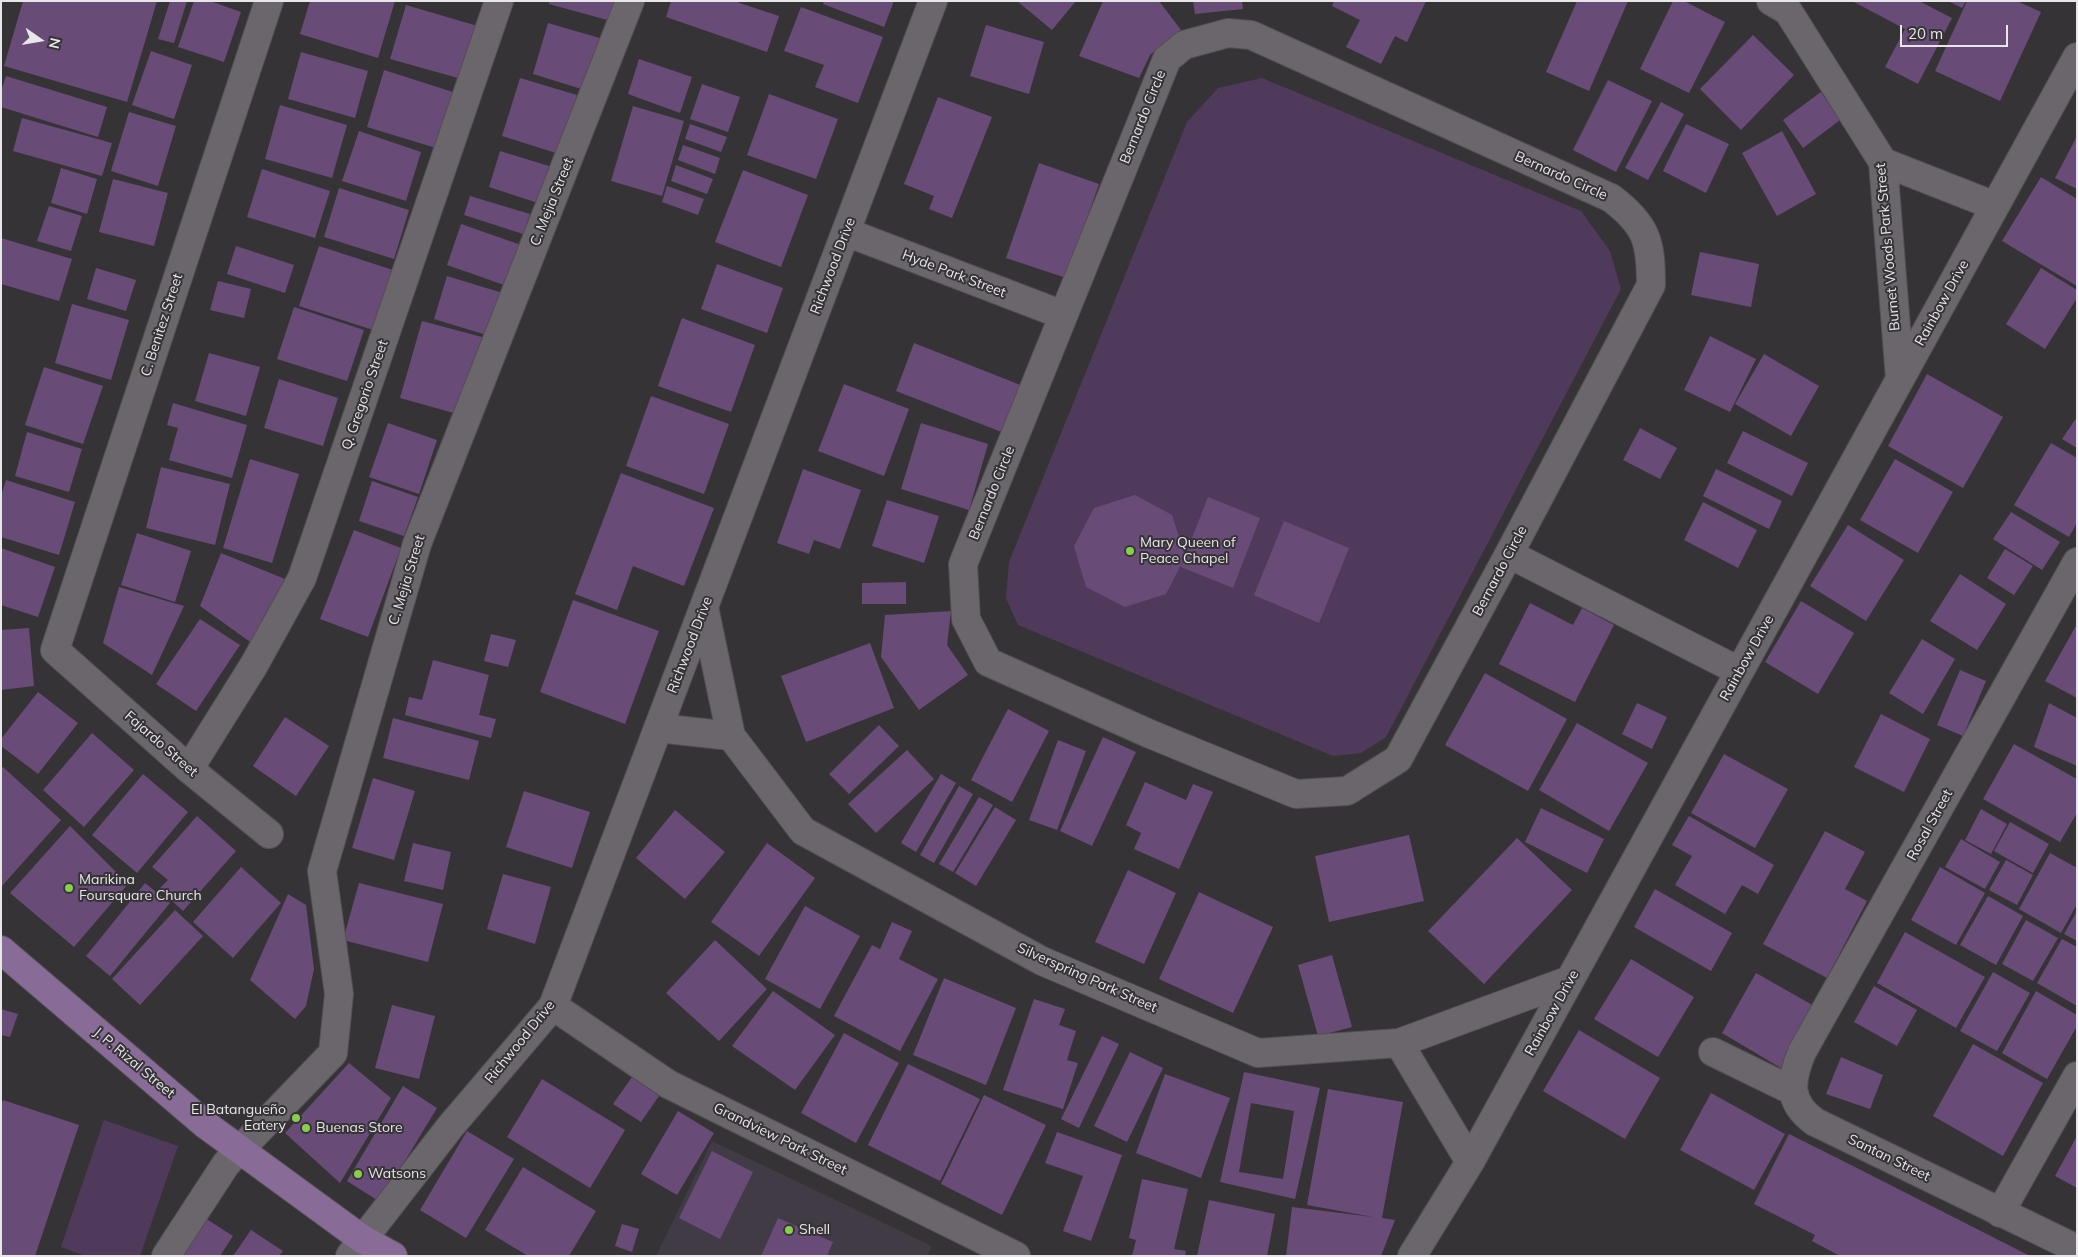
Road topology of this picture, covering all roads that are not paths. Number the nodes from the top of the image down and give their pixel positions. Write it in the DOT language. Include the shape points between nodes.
graph roads {
  1 [pos="269,1"];
  2 [pos="499,1"];
  3 [pos="630,1"];
  4 [pos="933,1"];
  5 [pos="1784,5"];
  6 [pos="2077,57"];
  7 [pos="1883,162"];
  8 [pos="1995,206"];
  9 [pos="846,232"];
  10 [pos="1063,315"];
  11 [pos="1900,379"];
  12 [pos="1509,554"];
  13 [pos="2077,562"];
  14 [pos="704,607"];
  15 [pos="55,650"];
  16 [pos="1739,671"];
  17 [pos="658,728"];
  18 [pos="731,736"];
  19 [pos="189,770"];
  20 [pos="269,834"];
  21 [pos="1,950"];
  22 [pos="1570,980"];
  23 [pos="553,1006"];
  24 [pos="1399,1043"];
  25 [pos="1713,1052"];
  26 [pos="2077,1076"];
  27 [pos="1793,1091"];
  28 [pos="241,1149"];
  29 [pos="1470,1162"];
  30 [pos="2000,1213"];
  31 [pos="356,1247"];
  32 [pos="2077,1249"];
  33 [pos="166,1256"];
  34 [pos="393,1256"];
  35 [pos="1016,1256"];
  36 [pos="1412,1256"];
  1 -- 15 [label="street, C. Benitez Street"];
  2 -- 19 [label="street, Q. Gregorio Street" via="302,578 254,665"];
  3 -- 28 [label="street, C. Mejia Street" via="416,544 322,871 339,994 333,1053"];
  4 -- 9 [label="street, Richwood Drive"];
  5 -- 7 [label="street, Burnet Woods Park Street"];
  6 -- 8 [label="street, Rainbow Drive"];
  7 -- 8 [label="street"];
  7 -- 11 [label="street, Burnet Woods Park Street"];
  8 -- 11 [label="street, Rainbow Drive"];
  9 -- 10 [label="street, Hyde Park Street"];
  9 -- 14 [label="street, Richwood Drive"];
  10 -- 12 [label="street, Bernardo Circle" via="963,564 966,618 988,662 1296,794 1347,791 1398,759"];
  10 -- 12 [label="street, Bernardo Circle" via="1167,59 1184,45 1207,37 1228,33 1251,35 1611,198 1632,214 1645,235 1651,258 1651,285"];
  11 -- 16 [label="street, Rainbow Drive"];
  12 -- 16 [label="street"];
  13 -- 27 [label="street, Rosal Street" via="1802,1052"];
  14 -- 17 [label="street, Richwood Drive"];
  14 -- 18 [label="street, Silverspring Park Street"];
  15 -- 19 [label="street, Fajardo Street"];
  16 -- 22 [label="street, Rainbow Drive"];
  17 -- 18 [label="street"];
  17 -- 23 [label="street, Richwood Drive"];
  18 -- 24 [label="street, Silverspring Park Street" via="803,831 1042,961 1258,1053"];
  19 -- 20 [label="street, Fajardo Street"];
  21 -- 28 [label="main road, J. P. Rizal Street" via="206,1125"];
  22 -- 24 [label="street, Silverspring Park Street"];
  22 -- 29 [label="street, Rainbow Drive"];
  23 -- 31 [label="street, Richwood Drive" via="450,1127"];
  23 -- 35 [label="street, Grandview Park Street" via="668,1084"];
  24 -- 29 [label="street"];
  25 -- 27 [label="street"];
  26 -- 30 [label="street"];
  27 -- 30 [label="street, Santan Street" via="1800,1109 1816,1122"];
  28 -- 31 [label="main road, J. P. Rizal Street"];
  28 -- 33 [label="street, C. Mejia Street" via="226,1164"];
  29 -- 36 [label="street, Rainbow Drive"];
  30 -- 32 [label="street, Santan Street"];
  31 -- 34 [label="main road, J. P. Rizal Street"];
}
